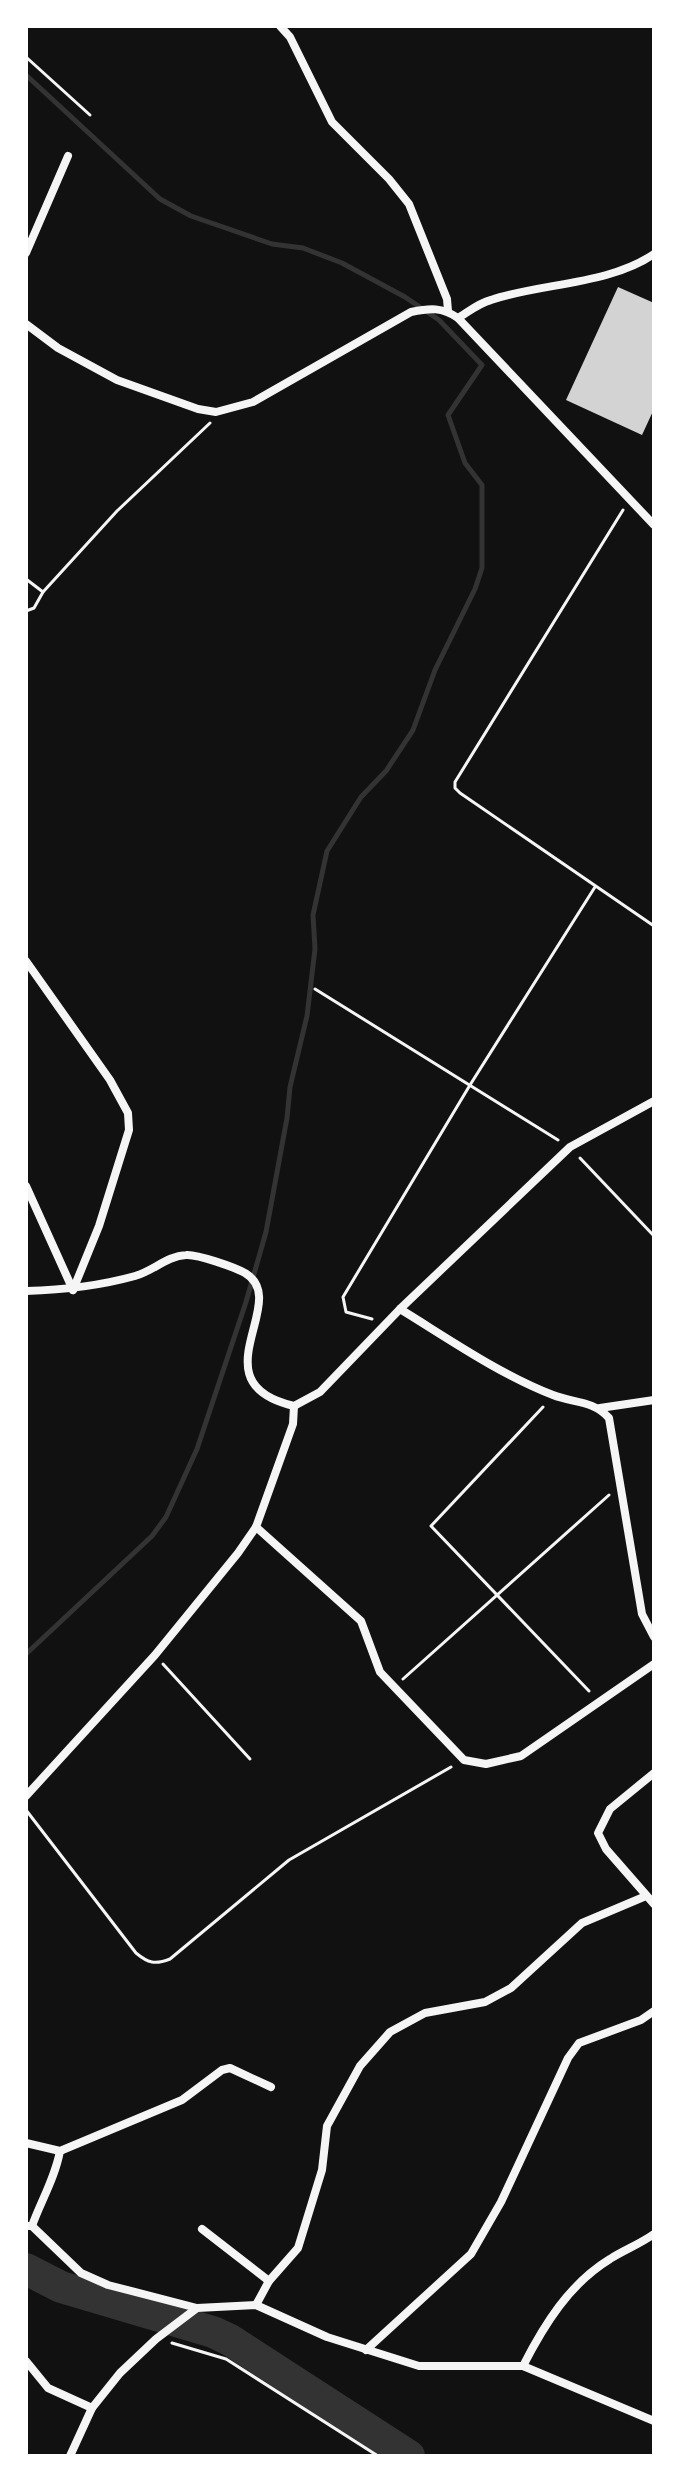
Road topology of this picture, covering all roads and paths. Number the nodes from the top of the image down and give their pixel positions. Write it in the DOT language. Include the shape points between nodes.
graph roads {
  1 [pos="280,26"];
  2 [pos="26,57"];
  3 [pos="90,115"];
  4 [pos="68,156"];
  5 [pos="26,253"];
  6 [pos="654,254"];
  7 [pos="448,311"];
  8 [pos="458,318"];
  9 [pos="26,324"];
  10 [pos="216,412"];
  11 [pos="629,500"];
  12 [pos="654,525"];
  13 [pos="26,579"];
  14 [pos="43,592"];
  15 [pos="26,611"];
  16 [pos="595,887"];
  17 [pos="654,926"];
  18 [pos="26,961"];
  19 [pos="315,989"];
  20 [pos="470,1085"];
  21 [pos="654,1101"];
  22 [pos="570,1147"];
  23 [pos="26,1186"];
  24 [pos="654,1236"];
  25 [pos="73,1290"];
  26 [pos="26,1291"];
  27 [pos="400,1309"];
  28 [pos="387,1324"];
  29 [pos="554,1395"];
  30 [pos="654,1400"];
  31 [pos="294,1406"];
  32 [pos="600,1408"];
  33 [pos="621,1485"];
  34 [pos="256,1527"];
  35 [pos="497,1596"];
  36 [pos="654,1637"];
  37 [pos="155,1655"];
  38 [pos="654,1664"];
  39 [pos="394,1687"];
  40 [pos="599,1700"];
  41 [pos="250,1759"];
  42 [pos="464,1760"];
  43 [pos="654,1773"];
  44 [pos="26,1796"];
  45 [pos="26,1810"];
  46 [pos="646,1896"];
  47 [pos="654,1904"];
  48 [pos="654,2011"];
  49 [pos="271,2087"];
  50 [pos="26,2143"];
  51 [pos="60,2151"];
  52 [pos="29,2226"];
  53 [pos="202,2229"];
  54 [pos="654,2234"];
  55 [pos="269,2281"];
  56 [pos="256,2305"];
  57 [pos="197,2308"];
  58 [pos="157,2339"];
  59 [pos="366,2350"];
  60 [pos="26,2361"];
  61 [pos="523,2366"];
  62 [pos="92,2408"];
  63 [pos="654,2421"];
  64 [pos="70,2456"];
  65 [pos="378,2456"];
  1 -- 7 [label="street" via="332,122 409,204"];
  2 -- 3 [label="path"];
  4 -- 5 [label="street"];
  6 -- 8 [label="street" via="565,285 490,300"];
  7 -- 8 [label="street"];
  7 -- 10 [label="street" via="411,312 253,402"];
  8 -- 11 [label="street"];
  9 -- 10 [label="street" via="117,380"];
  10 -- 14 [label="path"];
  11 -- 12 [label="street"];
  11 -- 16 [label="path" via="455,782 460,793"];
  13 -- 14 [label="path"];
  14 -- 15 [label="path"];
  16 -- 17 [label="path"];
  16 -- 20 [label="path"];
  18 -- 25 [label="street" via="128,1113 129,1130"];
  19 -- 20 [label="path"];
  20 -- 22 [label="path"];
  20 -- 28 [label="path" via="343,1297 346,1312"];
  21 -- 22 [label="street"];
  22 -- 24 [label="path"];
  22 -- 27 [label="street"];
  23 -- 25 [label="street"];
  25 -- 26 [label="street"];
  25 -- 31 [label="street" via="138,1275 190,1254 247,1274 258,1291 246,1362 252,1383 263,1396"];
  27 -- 28 [label="street"];
  27 -- 29 [label="street"];
  28 -- 31 [label="street" via="320,1392"];
  29 -- 32 [label="street"];
  29 -- 35 [label="path" via="431,1526"];
  30 -- 32 [label="street"];
  31 -- 34 [label="street" via="293,1424"];
  32 -- 33 [label="street" via="609,1418"];
  33 -- 35 [label="path"];
  33 -- 36 [label="street" via="642,1614"];
  34 -- 37 [label="street"];
  34 -- 39 [label="street" via="361,1621 380,1672"];
  35 -- 39 [label="path"];
  35 -- 40 [label="path"];
  37 -- 41 [label="path"];
  37 -- 44 [label="street"];
  38 -- 40 [label="street"];
  39 -- 42 [label="street"];
  40 -- 42 [label="street" via="521,1756 486,1764"];
  42 -- 45 [label="path" via="289,1860 159,1964 136,1953"];
  43 -- 46 [label="street" via="610,1809 598,1833"];
  46 -- 47 [label="street"];
  46 -- 55 [label="street" via="582,1923 511,1988 485,2002 425,2013 390,2032 360,2066 327,2126 322,2170 298,2248"];
  48 -- 59 [label="street" via="579,2043 471,2254"];
  49 -- 51 [label="street" via="230,2068 222,2070 182,2100"];
  50 -- 51 [label="street"];
  51 -- 52 [label="street" via="56,2173"];
  52 -- 57 [label="street" via="81,2273"];
  53 -- 55 [label="street"];
  54 -- 61 [label="street" via="578,2283 541,2330"];
  55 -- 56 [label="street"];
  56 -- 57 [label="street"];
  56 -- 59 [label="street"];
  57 -- 58 [label="street"];
  58 -- 62 [label="street"];
  58 -- 65 [label="path" via="226,2359"];
  59 -- 61 [label="street" via="419,2366"];
  60 -- 62 [label="street" via="48,2388"];
  61 -- 63 [label="street"];
  62 -- 64 [label="street"];
}
